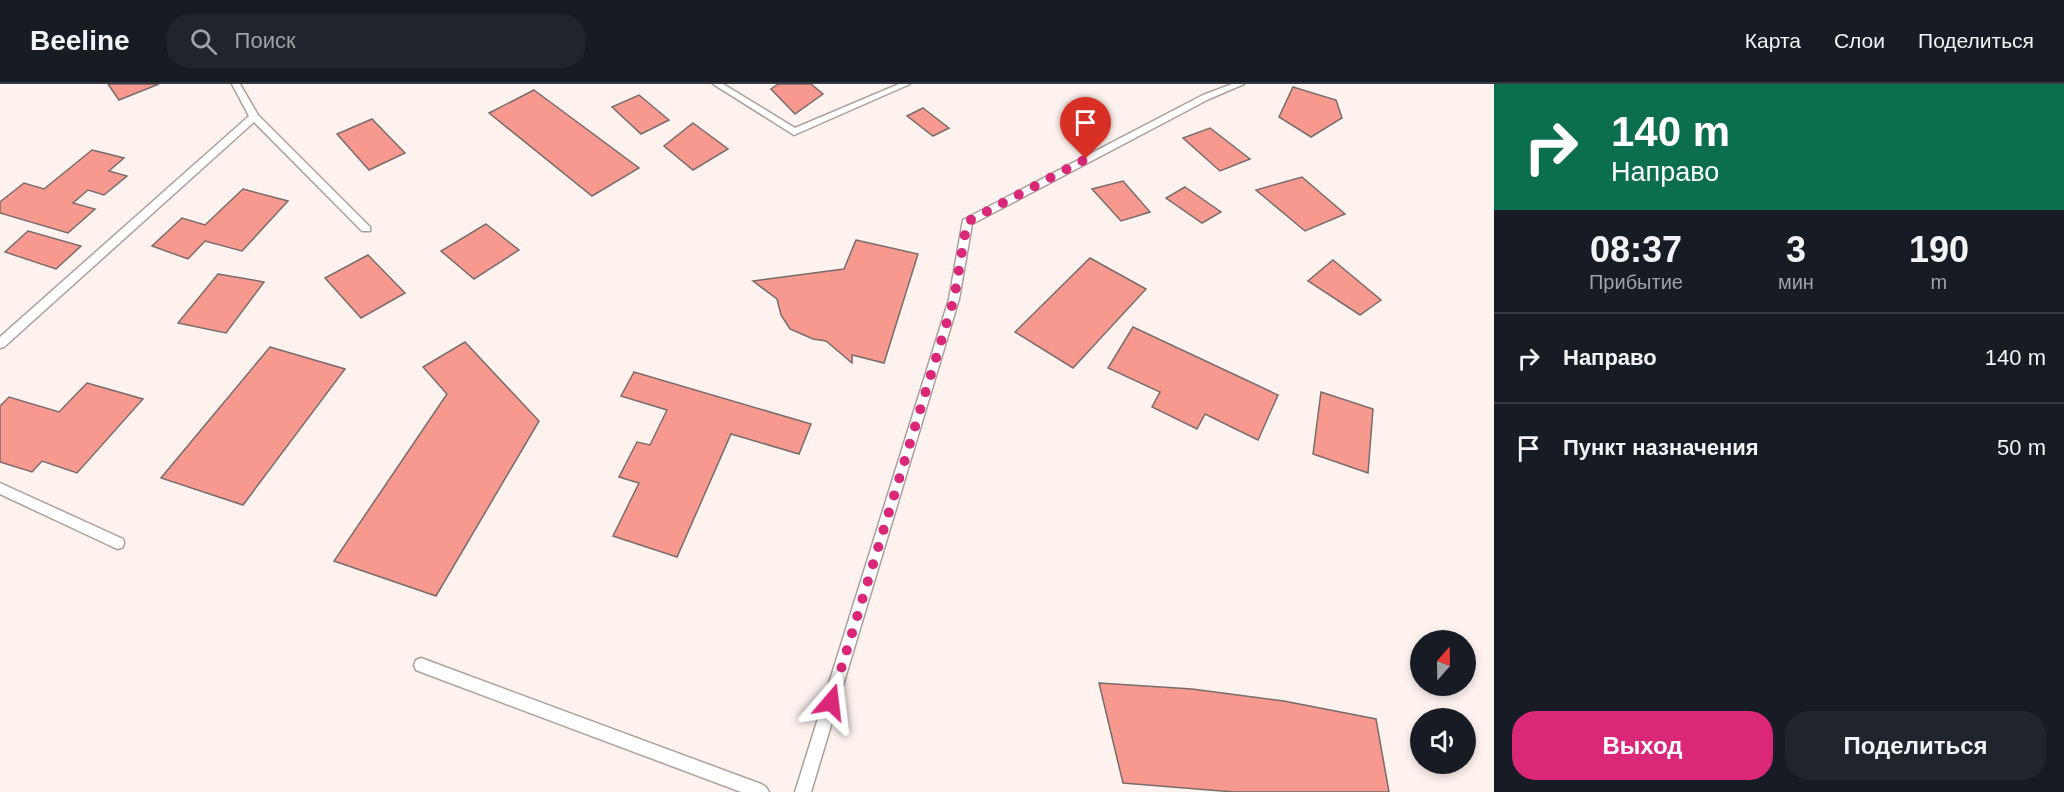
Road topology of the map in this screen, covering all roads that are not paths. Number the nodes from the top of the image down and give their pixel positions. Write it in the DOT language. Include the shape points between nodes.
graph roads {
  1 [pos="236,84"];
  2 [pos="717,84"];
  3 [pos="906,84"];
  4 [pos="1240,84"];
  5 [pos="254,117"];
  6 [pos="366,229"];
  7 [pos="0,344"];
  8 [pos="0,488"];
  9 [pos="118,543"];
  10 [pos="421,665"];
  11 [pos="761,792"];
  12 [pos="803,792"];
  1 -- 5 [label="lane"];
  2 -- 3 [label="lane" via="794,132"];
  4 -- 12 [label="lane" via="1206,97 967,222 954,299"];
  5 -- 6 [label="lane"];
  5 -- 7 [label="lane"];
  8 -- 9 [label="lane"];
  10 -- 11 [label="lane"];
}
